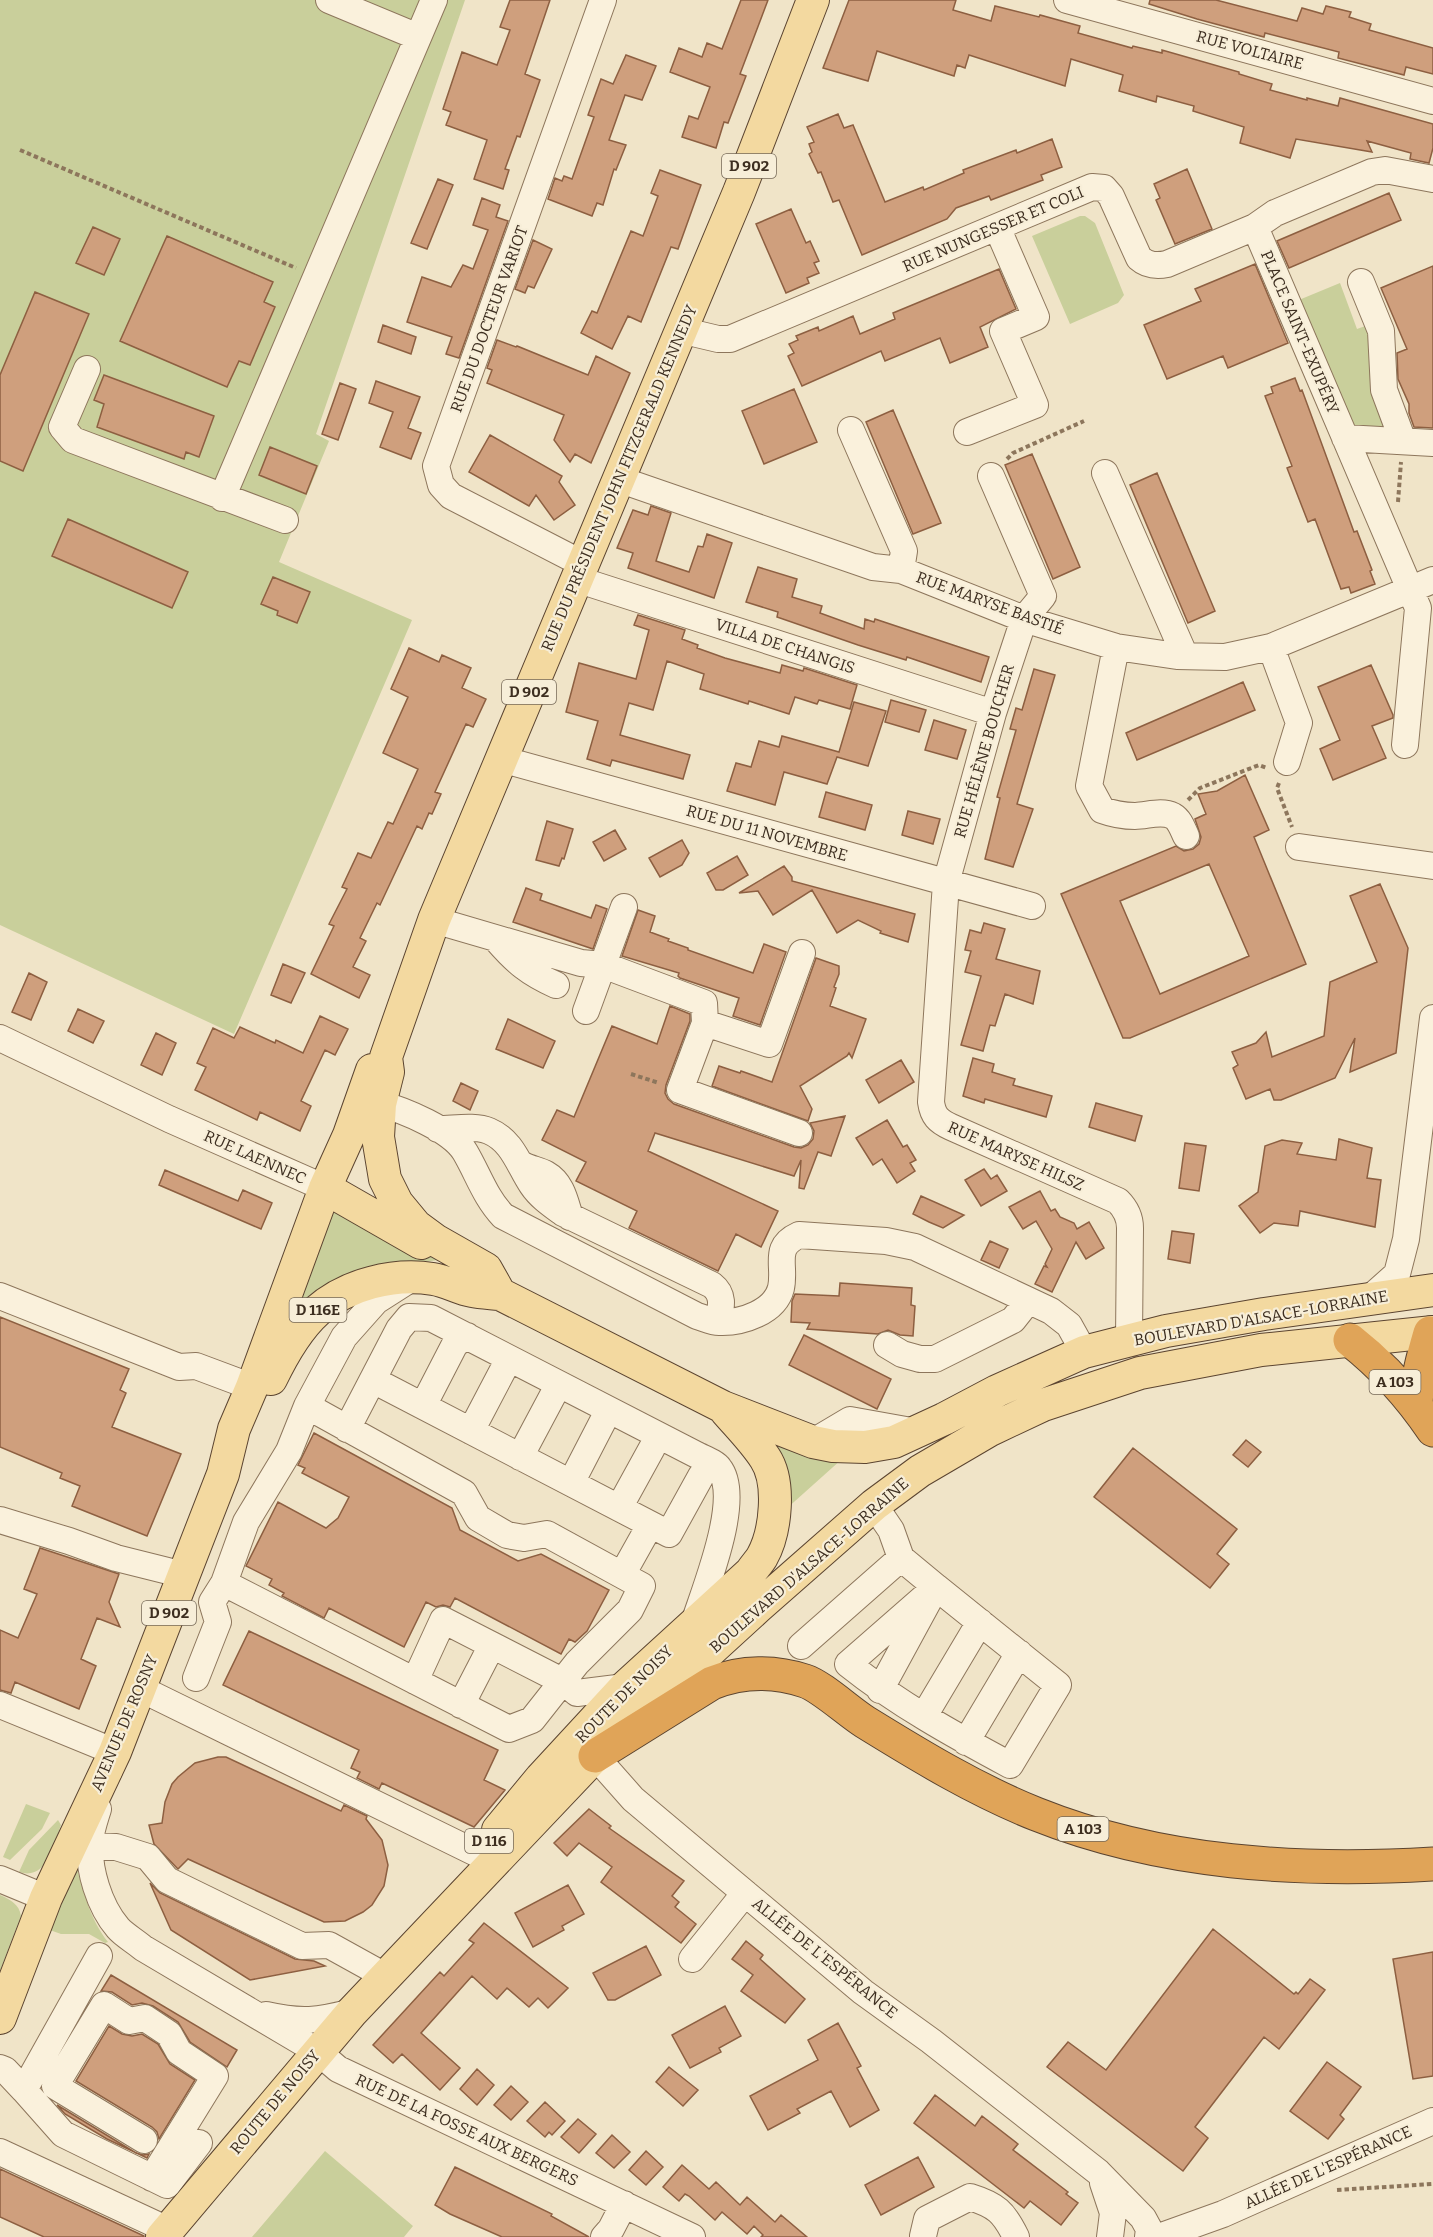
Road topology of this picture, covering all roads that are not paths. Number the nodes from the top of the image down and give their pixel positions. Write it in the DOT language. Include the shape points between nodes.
graph roads {
  1 [pos="329,0"];
  2 [pos="434,0"];
  3 [pos="603,0"];
  4 [pos="813,0"];
  5 [pos="1067,0"];
  6 [pos="418,37"];
  7 [pos="1433,101"];
  8 [pos="1433,179"];
  9 [pos="997,227"];
  10 [pos="1255,227"];
  11 [pos="1361,282"];
  12 [pos="680,330"];
  13 [pos="87,369"];
  14 [pos="851,430"];
  15 [pos="967,432"];
  16 [pos="1345,438"];
  17 [pos="1403,441"];
  18 [pos="1433,443"];
  19 [pos="1105,473"];
  20 [pos="991,476"];
  21 [pos="618,479"];
  22 [pos="222,498"];
  23 [pos="285,520"];
  24 [pos="901,570"];
  25 [pos="580,572"];
  26 [pos="1433,580"];
  27 [pos="1410,590"];
  28 [pos="1024,619"];
  29 [pos="1116,646"];
  30 [pos="1272,647"];
  31 [pos="1185,656"];
  32 [pos="993,713"];
  33 [pos="1405,745"];
  34 [pos="501,759"];
  35 [pos="1276,769"];
  36 [pos="1180,826"];
  37 [pos="1299,847"];
  38 [pos="1433,866"];
  39 [pos="946,883"];
  40 [pos="1032,906"];
  41 [pos="624,907"];
  42 [pos="434,920"];
  43 [pos="497,940"];
  44 [pos="802,953"];
  45 [pos="603,965"];
  46 [pos="556,985"];
  47 [pos="586,1011"];
  48 [pos="1433,1018"];
  49 [pos="705,1023"];
  50 [pos="1433,1023"];
  51 [pos="0,1038"];
  52 [pos="386,1057"];
  53 [pos="380,1104"];
  54 [pos="438,1129"];
  55 [pos="799,1133"];
  56 [pos="379,1146"];
  57 [pos="325,1188"];
  58 [pos="602,1232"];
  59 [pos="1406,1239"];
  60 [pos="588,1260"];
  61 [pos="415,1276"];
  62 [pos="500,1294"];
  63 [pos="0,1296"];
  64 [pos="1369,1299"];
  65 [pos="1029,1300"];
  66 [pos="1432,1310"];
  67 [pos="1264,1314"];
  68 [pos="718,1322"];
  69 [pos="467,1336"];
  70 [pos="1128,1340"];
  71 [pos="1350,1340"];
  72 [pos="887,1345"];
  73 [pos="1084,1352"];
  74 [pos="503,1370"];
  75 [pos="373,1380"];
  76 [pos="252,1387"];
  77 [pos="553,1395"];
  78 [pos="307,1406"];
  79 [pos="423,1406"];
  80 [pos="723,1407"];
  81 [pos="1425,1418"];
  82 [pos="603,1421"];
  83 [pos="347,1430"];
  84 [pos="471,1431"];
  85 [pos="652,1448"];
  86 [pos="520,1457"];
  87 [pos="223,1474"];
  88 [pos="701,1476"];
  89 [pos="571,1483"];
  90 [pos="874,1505"];
  91 [pos="619,1508"];
  92 [pos="0,1520"];
  93 [pos="650,1525"];
  94 [pos="901,1558"];
  95 [pos="184,1575"];
  96 [pos="622,1575"];
  97 [pos="224,1583"];
  98 [pos="936,1587"];
  99 [pos="980,1622"];
  100 [pos="693,1626"];
  101 [pos="492,1645"];
  102 [pos="801,1646"];
  103 [pos="1019,1653"];
  104 [pos="196,1678"];
  105 [pos="415,1681"];
  106 [pos="564,1682"];
  107 [pos="625,1687"];
  108 [pos="139,1689"];
  109 [pos="880,1690"];
  110 [pos="0,1705"];
  111 [pos="461,1705"];
  112 [pos="924,1716"];
  113 [pos="598,1717"];
  114 [pos="966,1742"];
  115 [pos="115,1752"];
  116 [pos="594,1756"];
  117 [pos="90,1846"];
  118 [pos="478,1854"];
  119 [pos="1433,1864"];
  120 [pos="0,1879"];
  121 [pos="745,1893"];
  122 [pos="46,1898"];
  123 [pos="99,1956"];
  124 [pos="692,1959"];
  125 [pos="389,1973"];
  126 [pos="248,2010"];
  127 [pos="351,2012"];
  128 [pos="0,2018"];
  129 [pos="317,2051"];
  130 [pos="0,2068"];
  131 [pos="24,2090"];
  132 [pos="1433,2121"];
  133 [pos="144,2140"];
  134 [pos="0,2152"];
  135 [pos="232,2154"];
  136 [pos="152,2178"];
  137 [pos="624,2204"];
  138 [pos="1223,2214"];
  139 [pos="1118,2217"];
  140 [pos="165,2233"];
  141 [pos="923,2236"];
  142 [pos="604,2237"];
  143 [pos="692,2237"];
  144 [pos="1016,2237"];
  145 [pos="1148,2237"];
  146 [pos="1159,2237"];
  1 -- 6 [label="street"];
  2 -- 6 [label="street"];
  3 -- 25 [label="street, RUE DU DOCTEUR VARIOT" via="436,466 441,485 451,496"];
  4 -- 12 [label="main road, RUE DU PRÉSIDENT JOHN FITZGERALD KENNEDY / D 902" via="739,192"];
  5 -- 7 [label="street, RUE VOLTAIRE"];
  6 -- 22 [label="street"];
  8 -- 10 [label="street, RUE NUNGESSER ET COLI" via="1385,170 1372,172 1275,213"];
  9 -- 10 [label="street, RUE NUNGESSER ET COLI" via="1096,187 1104,188 1111,196 1134,249 1152,266 1167,264"];
  9 -- 12 [label="street, RUE NUNGESSER ET COLI" via="730,339"];
  9 -- 15 [label="street" via="1036,317 1003,331 1035,405"];
  10 -- 16 [label="street, PLACE SAINT-EXUPÉRY"];
  11 -- 17 [label="street" via="1381,331 1384,390"];
  12 -- 21 [label="main road, RUE DU PRÉSIDENT JOHN FITZGERALD KENNEDY / D 902"];
  13 -- 22 [label="street" via="62,427 73,440"];
  14 -- 24 [label="street" via="904,551"];
  16 -- 17 [label="street"];
  16 -- 27 [label="street, PLACE SAINT-EXUPÉRY"];
  17 -- 18 [label="street"];
  19 -- 31 [label="street"];
  20 -- 28 [label="street" via="1043,596"];
  21 -- 24 [label="street, RUE MARYSE BASTIÉ" via="873,567"];
  21 -- 25 [label="main road, RUE DU PRÉSIDENT JOHN FITZGERALD KENNEDY / D 902"];
  22 -- 23 [label="street"];
  24 -- 28 [label="street, RUE MARYSE BASTIÉ"];
  25 -- 32 [label="street, VILLA DE CHANGIS"];
  25 -- 34 [label="main road, RUE DU PRÉSIDENT JOHN FITZGERALD KENNEDY / D 902"];
  26 -- 27 [label="street, RUE MARYSE BASTIÉ"];
  27 -- 30 [label="street, RUE MARYSE BASTIÉ"];
  27 -- 33 [label="street, PLACE SAINT-EXUPÉRY" via="1418,608"];
  28 -- 29 [label="street, RUE MARYSE BASTIÉ"];
  28 -- 32 [label="street, RUE HÉLÈNE BOUCHER"];
  29 -- 31 [label="street, RUE MARYSE BASTIÉ"];
  29 -- 36 [label="street" via="1089,786 1102,810 1118,815 1157,813"];
  30 -- 31 [label="street, RUE MARYSE BASTIÉ" via="1225,657"];
  30 -- 35 [label="street" via="1299,723"];
  32 -- 39 [label="street, RUE HÉLÈNE BOUCHER"];
  34 -- 39 [label="street, RUE DU 11 NOVEMBRE"];
  34 -- 42 [label="main road, RUE DU PRÉSIDENT JOHN FITZGERALD KENNEDY / D 902"];
  37 -- 38 [label="street"];
  39 -- 40 [label="street, RUE DU 11 NOVEMBRE"];
  39 -- 70 [label="street, RUE MARYSE HILSZ" via="933,1114 951,1127 1124,1207 1130,1221"];
  41 -- 45 [label="street"];
  42 -- 43 [label="street"];
  42 -- 52 [label="main road, RUE DU PRÉSIDENT JOHN FITZGERALD KENNEDY / D 902"];
  43 -- 45 [label="street" via="581,963"];
  43 -- 46 [label="street" via="514,960"];
  44 -- 49 [label="street" via="769,1044"];
  45 -- 47 [label="street"];
  45 -- 49 [label="street" via="704,1003"];
  48 -- 50 [label="street"];
  49 -- 55 [label="street" via="680,1090"];
  50 -- 59 [label="street"];
  51 -- 57 [label="street, RUE LAENNEC"];
  52 -- 53 [label="main road, D 902" via="388,1072"];
  52 -- 57 [label="main road, D 902" via="373,1068"];
  53 -- 54 [label="street"];
  53 -- 56 [label="main road, D 902"];
  54 -- 58 [label="street" via="490,1131 514,1153 544,1199"];
  54 -- 60 [label="street" via="464,1149 491,1203 503,1216"];
  56 -- 57 [label="main road" via="358,1170"];
  56 -- 62 [label="main road" via="385,1179 397,1203 416,1226 486,1269"];
  57 -- 62 [label="main road, RUE LAENNEC / D 116E" via="482,1278"];
  57 -- 76 [label="main road, AVENUE DE ROSNY / D 902"];
  58 -- 60 [label="street"];
  58 -- 68 [label="street" via="712,1285 722,1298"];
  59 -- 64 [label="street" via="1397,1274"];
  59 -- 66 [label="street" via="1413,1269"];
  60 -- 68 [label="street" via="697,1316"];
  61 -- 62 [label="main road, RUE LAENNEC / D 116E" via="471,1291"];
  61 -- 78 [label="street" via="376,1301 344,1337"];
  61 -- 87 [label="main road, RUE LAENNEC / D 116E" via="370,1283 318,1311 282,1355"];
  62 -- 80 [label="main road, RUE LAENNEC / D 116E"];
  63 -- 76 [label="street" via="179,1367 196,1365"];
  64 -- 66 [label="main road, BOULEVARD D'ALSACE-LORRAINE"];
  64 -- 67 [label="main road, BOULEVARD D'ALSACE-LORRAINE"];
  65 -- 68 [label="street" via="915,1247 799,1235 788,1240 782,1250 781,1287 775,1301 737,1321"];
  65 -- 72 [label="street" via="1013,1320 935,1359 902,1354"];
  65 -- 73 [label="street" via="1062,1318"];
  66 -- 71 [label="main road, BOULEVARD D'ALSACE-LORRAINE / D 116"];
  66 -- 81 [label="highway" via="1417,1383"];
  67 -- 70 [label="main road, BOULEVARD D'ALSACE-LORRAINE"];
  67 -- 71 [label="main road" via="1321,1322"];
  69 -- 75 [label="street" via="431,1318 409,1317"];
  69 -- 79 [label="street" via="455,1344"];
  69 -- 100 [label="street" via="719,1467 727,1484 728,1506"];
  70 -- 73 [label="main road, BOULEVARD D'ALSACE-LORRAINE"];
  71 -- 81 [label="highway, A 103" via="1373,1358"];
  71 -- 90 [label="main road, BOULEVARD D'ALSACE-LORRAINE / D 116" via="1206,1359 1085,1389 990,1430 920,1471"];
  73 -- 80 [label="main road, BOULEVARD D'ALSACE-LORRAINE" via="894,1442 865,1447 813,1442"];
  74 -- 84 [label="street"];
  75 -- 79 [label="street"];
  75 -- 83 [label="street"];
  76 -- 87 [label="main road, AVENUE DE ROSNY / D 902" via="234,1429"];
  77 -- 86 [label="street"];
  78 -- 83 [label="street"];
  78 -- 97 [label="street" via="289,1451 246,1522"];
  79 -- 84 [label="street"];
  80 -- 100 [label="main road, ROUTE DE NOISY / D 116" via="766,1459 776,1500 762,1557"];
  82 -- 89 [label="street"];
  83 -- 96 [label="street" via="464,1493 478,1518 507,1535 524,1538 547,1534"];
  84 -- 86 [label="street"];
  85 -- 91 [label="street"];
  86 -- 89 [label="street"];
  87 -- 95 [label="main road, AVENUE DE ROSNY / D 902"];
  88 -- 93 [label="street" via="669,1534"];
  89 -- 91 [label="street"];
  90 -- 94 [label="street" via="891,1530"];
  90 -- 116 [label="main road, BOULEVARD D'ALSACE-LORRAINE / D 116"];
  91 -- 93 [label="street"];
  92 -- 95 [label="street" via="116,1558"];
  93 -- 96 [label="street"];
  94 -- 98 [label="street"];
  94 -- 102 [label="street"];
  95 -- 108 [label="main road, AVENUE DE ROSNY / D 902"];
  96 -- 106 [label="street" via="642,1586 630,1610 577,1663"];
  97 -- 104 [label="street" via="212,1602 218,1622"];
  97 -- 105 [label="street"];
  98 -- 99 [label="street"];
  98 -- 109 [label="street"];
  98 -- 109 [label="street" via="848,1664"];
  99 -- 103 [label="street"];
  99 -- 112 [label="street"];
  100 -- 107 [label="main road, ROUTE DE NOISY / D 116"];
  101 -- 105 [label="street" via="443,1620"];
  101 -- 106 [label="street"];
  101 -- 111 [label="street"];
  103 -- 114 [label="street"];
  103 -- 114 [label="street" via="1058,1685 1010,1765"];
  105 -- 111 [label="street"];
  106 -- 107 [label="street" via="577,1693"];
  106 -- 111 [label="street" via="531,1720 509,1729"];
  107 -- 113 [label="main road, ROUTE DE NOISY / D 116"];
  108 -- 115 [label="main road, AVENUE DE ROSNY / D 902"];
  108 -- 118 [label="street"];
  109 -- 112 [label="street"];
  110 -- 115 [label="street"];
  112 -- 114 [label="street"];
  113 -- 116 [label="street" via="592,1739"];
  113 -- 118 [label="main road, ROUTE DE NOISY / D 116"];
  115 -- 117 [label="street, RUE DE LA FOSSE AUX BERGERS"];
  115 -- 122 [label="main road, AVENUE DE ROSNY / D 902"];
  116 -- 119 [label="highway, A 103" via="712,1683 768,1673 808,1682 939,1767 1037,1814 1135,1846 1250,1864 1361,1868"];
  116 -- 121 [label="street, ALLÉE DE L'ESPÉRANCE" via="633,1799"];
  116 -- 125 [label="main road, ROUTE DE NOISY / D 116"];
  117 -- 125 [label="street" via="116,1847 148,1857 167,1880 302,1946 329,1945"];
  117 -- 126 [label="street, RUE DE LA FOSSE AUX BERGERS" via="94,1879 118,1928 144,1948"];
  118 -- 125 [label="main road, ROUTE DE NOISY / D 116" via="398,1943"];
  120 -- 122 [label="street"];
  121 -- 124 [label="street"];
  121 -- 139 [label="street, ALLÉE DE L'ESPÉRANCE" via="858,1999 931,2041 1098,2172"];
  122 -- 128 [label="main road, AVENUE DE ROSNY / D 902"];
  123 -- 131 [label="street"];
  125 -- 127 [label="main road, ROUTE DE NOISY / D 116"];
  126 -- 127 [label="street, RUE DE LA FOSSE AUX BERGERS" via="290,2020 320,2020"];
  126 -- 129 [label="street, RUE DE LA FOSSE AUX BERGERS"];
  127 -- 129 [label="main road, ROUTE DE NOISY / D 116"];
  129 -- 135 [label="main road, ROUTE DE NOISY / D 116"];
  129 -- 137 [label="street, RUE DE LA FOSSE AUX BERGERS" via="338,2069"];
  130 -- 131 [label="street"];
  131 -- 136 [label="street" via="63,2134"];
  132 -- 138 [label="street, ALLÉE DE L'ESPÉRANCE"];
  133 -- 136 [label="street" via="55,2086 104,2005 129,2021 145,2018 153,2023 169,2034 179,2052 215,2076"];
  134 -- 140 [label="street"];
  135 -- 136 [label="street" via="192,2140 167,2185"];
  135 -- 140 [label="main road, ROUTE DE NOISY / D 116"];
  137 -- 142 [label="street"];
  137 -- 143 [label="street, RUE DE LA FOSSE AUX BERGERS"];
  138 -- 139 [label="street, ALLÉE DE L'ESPÉRANCE"];
  138 -- 146 [label="street, ALLÉE DE L'ESPÉRANCE"];
  139 -- 145 [label="street" via="1147,2224"];
  141 -- 144 [label="street" via="927,2219 970,2197 992,2204"];
}
